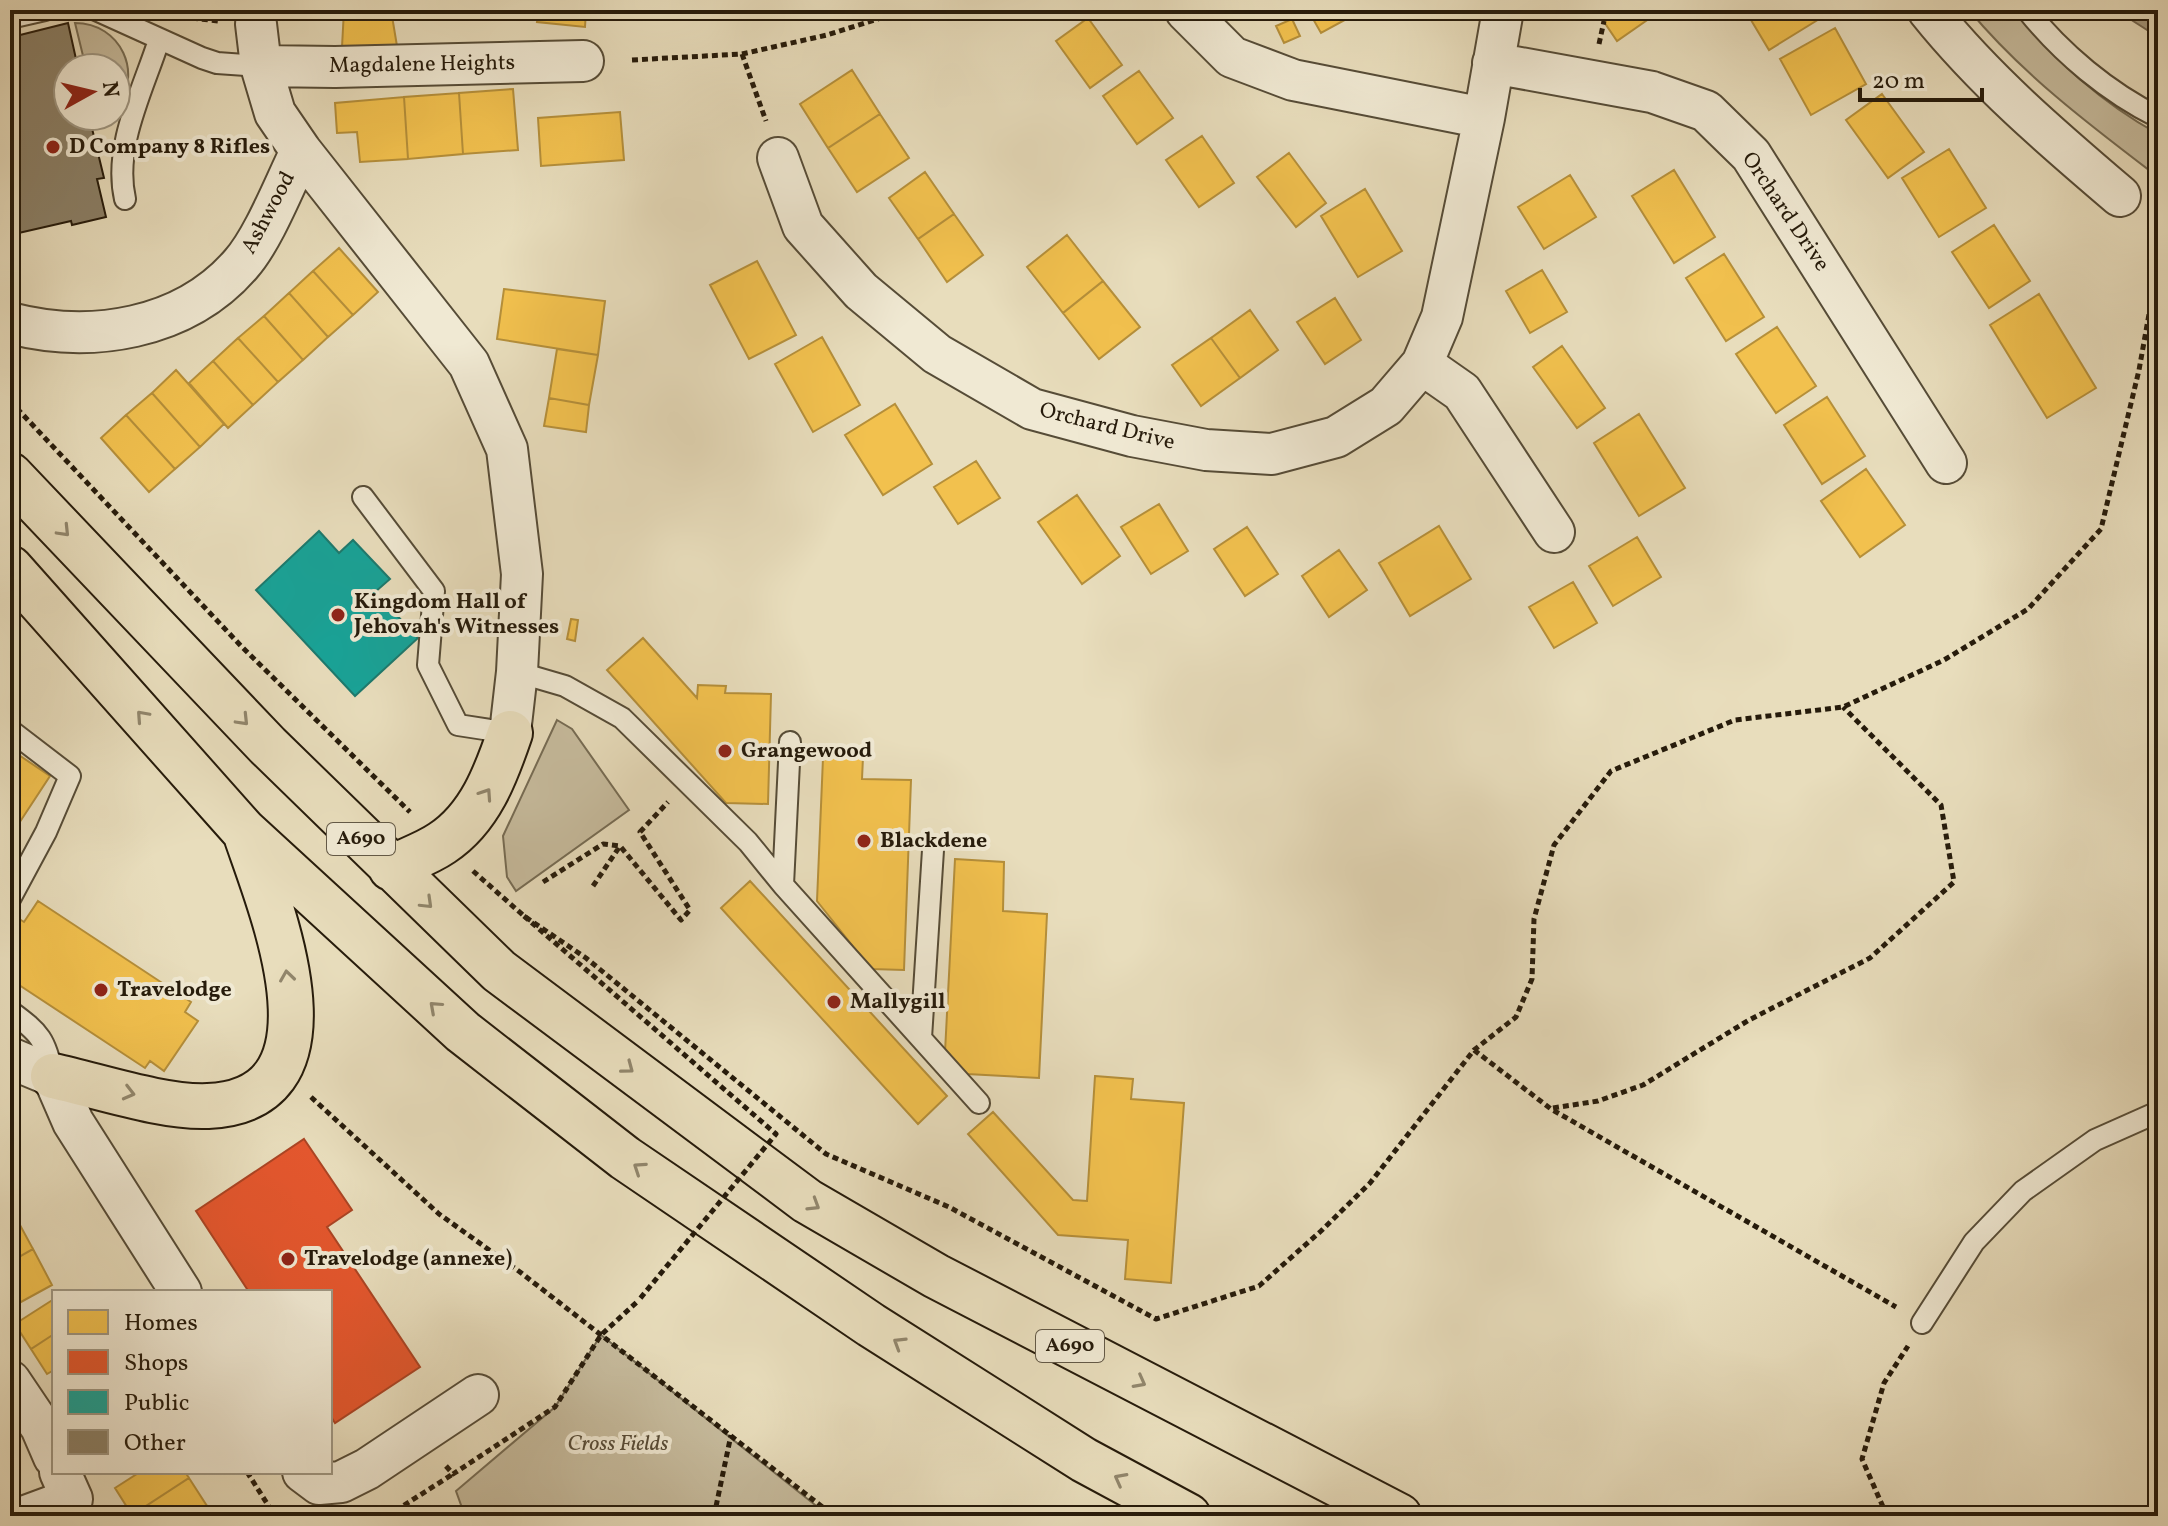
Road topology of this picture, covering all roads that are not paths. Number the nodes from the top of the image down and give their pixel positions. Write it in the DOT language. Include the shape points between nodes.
graph roads {
  1 [pos="45,10"];
  2 [pos="96,10"];
  3 [pos="1503,10"];
  4 [pos="1928,10"];
  5 [pos="2027,10"];
  6 [pos="1186,11"];
  7 [pos="254,17"];
  8 [pos="10,18"];
  9 [pos="159,40"];
  10 [pos="583,61"];
  11 [pos="1493,63"];
  12 [pos="261,66"];
  13 [pos="2158,117"];
  14 [pos="1484,118"];
  15 [pos="301,151"];
  16 [pos="778,158"];
  17 [pos="2120,196"];
  18 [pos="125,199"];
  19 [pos="10,323"];
  20 [pos="1422,364"];
  21 [pos="1946,463"];
  22 [pos="10,475"];
  23 [pos="363,497"];
  24 [pos="1554,532"];
  25 [pos="10,568"];
  26 [pos="517,672"];
  27 [pos="10,730"];
  28 [pos="510,733"];
  29 [pos="790,742"];
  30 [pos="244,831"];
  31 [pos="933,850"];
  32 [pos="391,868"];
  33 [pos="783,885"];
  34 [pos="10,899"];
  35 [pos="10,1011"];
  36 [pos="921,1038"];
  37 [pos="10,1058"];
  38 [pos="53,1076"];
  39 [pos="979,1103"];
  40 [pos="2158,1112"];
  41 [pos="180,1290"];
  42 [pos="1922,1323"];
  43 [pos="10,1381"];
  44 [pos="478,1395"];
  45 [pos="52,1452"];
  46 [pos="61,1474"];
  47 [pos="306,1474"];
  48 [pos="26,1516"];
  49 [pos="1188,1516"];
  50 [pos="1399,1516"];
  1 -- 8 [label="lane"];
  2 -- 9 [label="lane"];
  3 -- 11 [label="street, Orchard Drive"];
  4 -- 17 [label="street" via="1957,46 2050,137"];
  5 -- 13 [label="lane" via="2096,77"];
  6 -- 14 [label="street" via="1232,57 1293,80"];
  7 -- 12 [label="street"];
  9 -- 12 [label="lane" via="217,63"];
  9 -- 18 [label="lane" via="126,139"];
  10 -- 12 [label="street, Magdalene Heights"];
  11 -- 14 [label="street, Orchard Drive"];
  11 -- 21 [label="street, Orchard Drive" via="1652,92 1706,111 1751,155"];
  12 -- 15 [label="street" via="275,113"];
  14 -- 20 [label="street, Orchard Drive" via="1442,317"];
  15 -- 19 [label="street, Ashwood" via="241,264 196,304 143,325 93,333"];
  15 -- 26 [label="street" via="469,364 507,449 522,574"];
  16 -- 20 [label="street, Orchard Drive" via="803,226 861,291 937,354 1032,409 1206,450 1272,454 1336,437 1386,406"];
  20 -- 24 [label="street" via="1462,392"];
  22 -- 32 [label="highway, A690, one-way"];
  23 -- 28 [label="lane" via="434,591 428,665 458,725"];
  30 -- 25 [label="highway, one-way"];
  26 -- 28 [label="street"];
  26 -- 33 [label="lane" via="565,686 622,718 748,842"];
  27 -- 34 [label="lane" via="70,776"];
  32 -- 28 [label="highway, one-way" via="442,843 468,819 493,782"];
  29 -- 33 [label="lane"];
  38 -- 30 [label="highway, one-way" via="206,1107 237,1103 279,1071 292,1027 287,972"];
  49 -- 30 [label="highway, one-way" via="1084,1460 871,1325 625,1158 463,1032"];
  31 -- 36 [label="lane"];
  32 -- 50 [label="highway, A690, one-way" via="499,971 807,1201 936,1276"];
  33 -- 36 [label="lane"];
  35 -- 38 [label="lane" via="48,1048"];
  36 -- 39 [label="lane"];
  37 -- 38 [label="street"];
  38 -- 41 [label="street" via="73,1122"];
  40 -- 42 [label="lane" via="2095,1140 2023,1191 1974,1242"];
  43 -- 45 [label="street"];
  44 -- 47 [label="street" via="341,1482 319,1484"];
  46 -- 48 [label="street" via="72,1499"];
}
